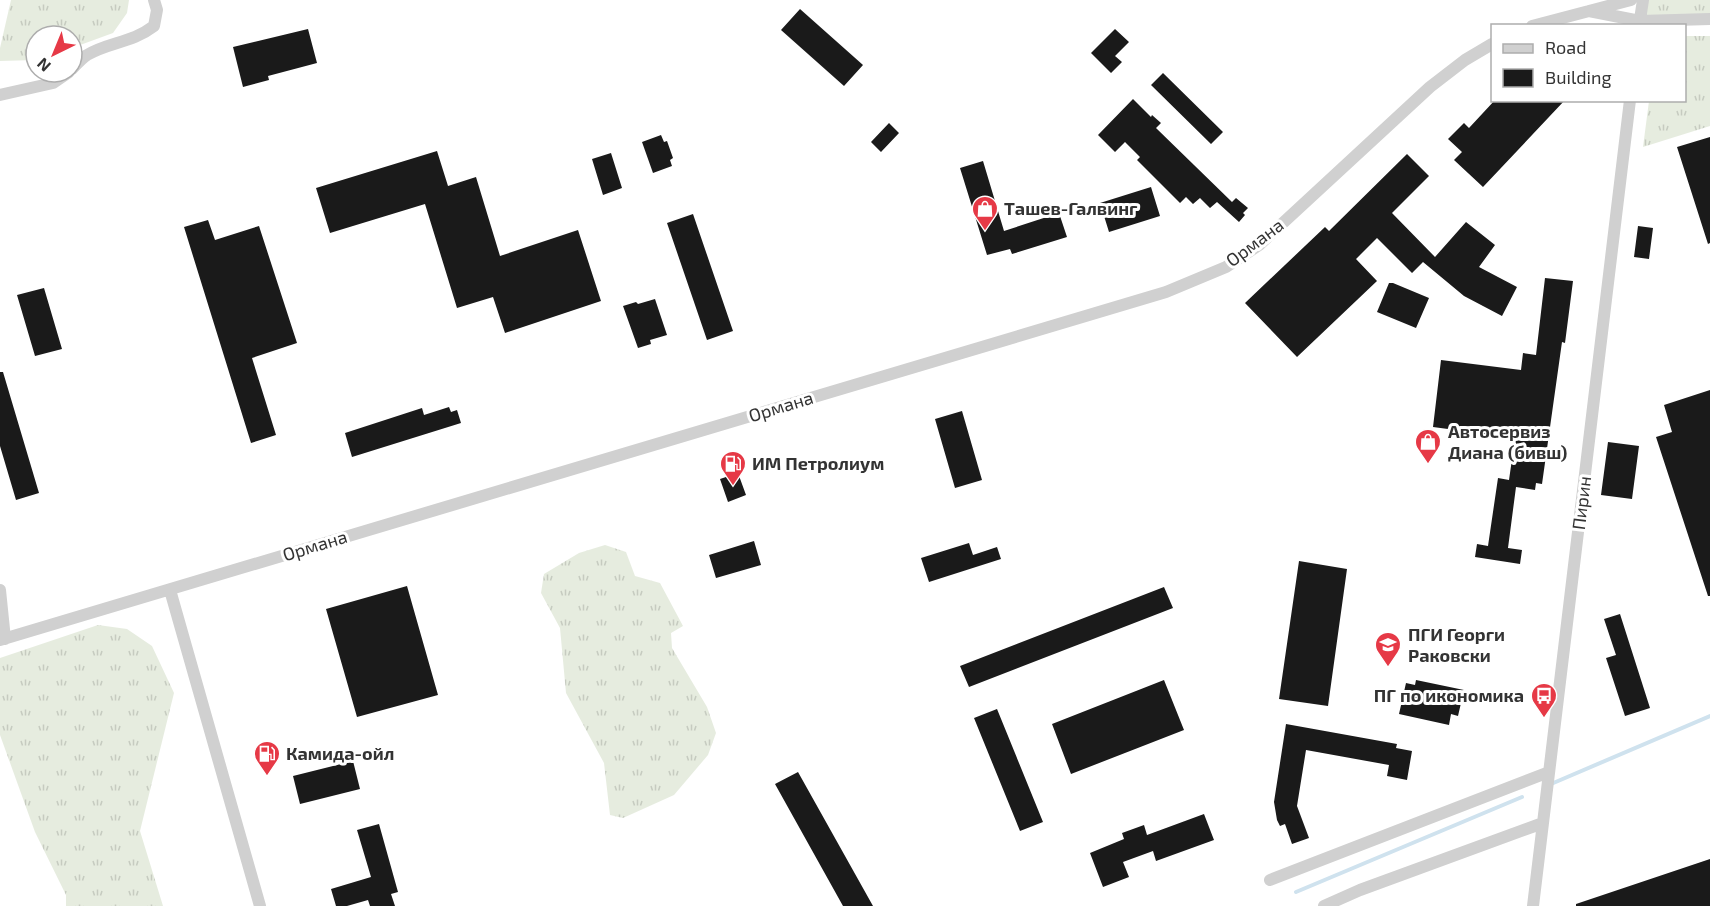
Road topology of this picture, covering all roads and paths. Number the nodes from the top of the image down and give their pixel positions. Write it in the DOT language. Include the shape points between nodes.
graph roads {
  1 [pos="154,0"];
  2 [pos="1631,0"];
  3 [pos="1643,0"];
  4 [pos="1589,11"];
  5 [pos="1710,19"];
  6 [pos="1640,23"];
  7 [pos="1539,24"];
  8 [pos="1491,45"];
  9 [pos="84,57"];
  10 [pos="49,84"];
  11 [pos="0,95"];
  12 [pos="1630,102"];
  13 [pos="0,590"];
  14 [pos="170,590"];
  15 [pos="2,640"];
  16 [pos="1550,772"];
  17 [pos="1543,823"];
  18 [pos="1270,880"];
  19 [pos="260,906"];
  20 [pos="1324,906"];
  21 [pos="1533,906"];
  1 -- 9 [label="street" via="154,26 142,35"];
  2 -- 4 [label="street"];
  3 -- 6 [label="street"];
  4 -- 6 [label="street"];
  4 -- 7 [label="street"];
  5 -- 6 [label="street"];
  8 -- 14 [label="street, Ормана" via="1430,87 1259,244 1202,278 1044,329"];
  10 -- 11 [label="street"];
  12 -- 16 [label="street, Пирин"];
  13 -- 15 [label="street"];
  14 -- 15 [label="street, Ормана"];
  14 -- 19 [label="street"];
  16 -- 17 [label="street, Пирин"];
  16 -- 18 [label="street"];
  17 -- 20 [label="street"];
  17 -- 21 [label="street, Пирин"];
}
